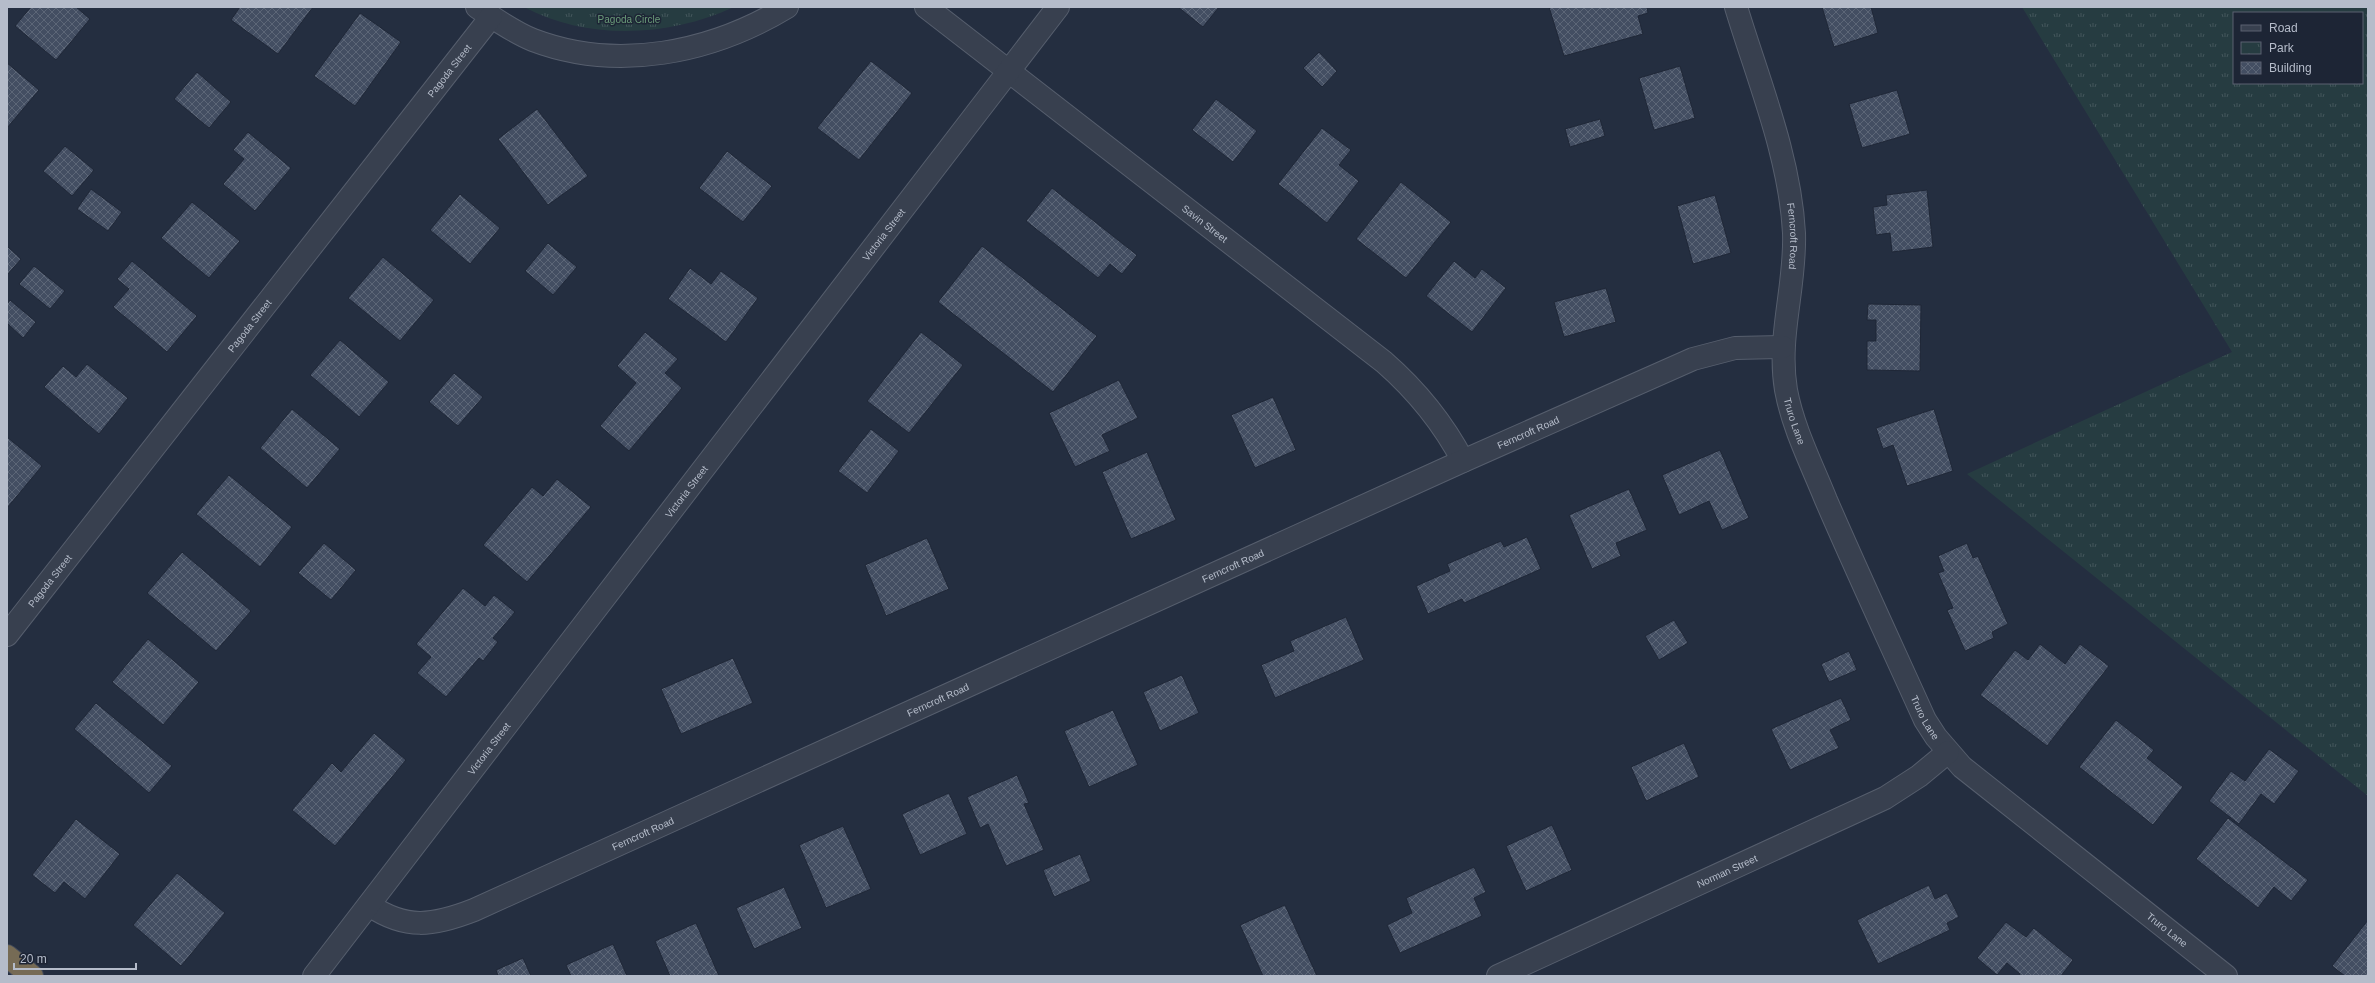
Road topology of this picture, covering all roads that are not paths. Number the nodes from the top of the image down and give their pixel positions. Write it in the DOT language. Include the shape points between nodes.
graph roads {
  1 [pos="787,7"];
  2 [pos="926,7"];
  3 [pos="1058,7"];
  4 [pos="1736,7"];
  5 [pos="484,12"];
  6 [pos="1008,71"];
  7 [pos="1782,347"];
  8 [pos="1463,461"];
  9 [pos="7,635"];
  10 [pos="1948,752"];
  11 [pos="369,905"];
  12 [pos="7,956"];
  13 [pos="1530,969"];
  14 [pos="32,976"];
  15 [pos="314,976"];
  16 [pos="1498,976"];
  17 [pos="2226,976"];
  1 -- 5 [label="street" via="765,20 711,43 686,50 634,55 582,53 556,47 532,40"];
  2 -- 6 [label="street, Savin Street"];
  3 -- 6 [label="street, Victoria Street"];
  4 -- 7 [label="street, Ferncroft Road" via="1777,139 1791,206 1794,256"];
  5 -- 9 [label="street, Pagoda Street"];
  6 -- 8 [label="street, Savin Street" via="1384,362 1401,377 1434,415"];
  6 -- 11 [label="street, Victoria Street"];
  7 -- 8 [label="street, Ferncroft Road" via="1735,348 1693,359"];
  7 -- 10 [label="street, Truro Lane" via="1787,392 1817,478 1925,720"];
  8 -- 11 [label="street, Ferncroft Road" via="474,910 443,920 417,923 399,921"];
  10 -- 13 [label="street, Norman Street" via="1919,776 1885,798"];
  10 -- 17 [label="street, Truro Lane" via="1980,782"];
  11 -- 15 [label="street, Victoria Street"];
  12 -- 14 [label="highway"];
  13 -- 16 [label="street, Norman Street"];
}
